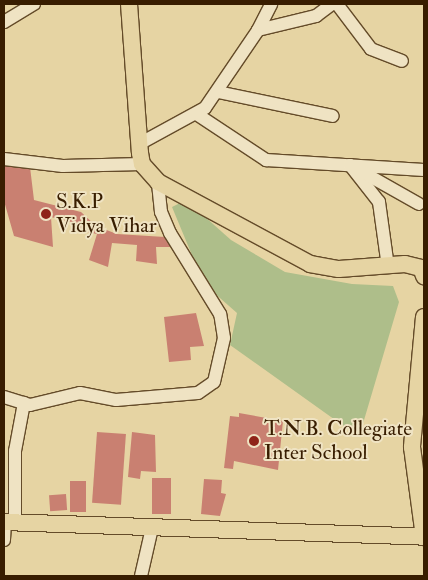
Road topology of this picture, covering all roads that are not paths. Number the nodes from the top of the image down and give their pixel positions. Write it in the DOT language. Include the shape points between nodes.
graph roads {
  1 [pos="34,4"];
  2 [pos="129,4"];
  3 [pos="271,4"];
  4 [pos="332,4"];
  5 [pos="337,4"];
  6 [pos="4,22"];
  7 [pos="258,30"];
  8 [pos="402,61"];
  9 [pos="218,92"];
  10 [pos="198,114"];
  11 [pos="332,116"];
  12 [pos="139,144"];
  13 [pos="4,159"];
  14 [pos="142,164"];
  15 [pos="350,166"];
  16 [pos="424,170"];
  17 [pos="158,182"];
  18 [pos="419,204"];
  19 [pos="388,267"];
  20 [pos="423,270"];
  21 [pos="424,317"];
  22 [pos="4,397"];
  23 [pos="24,403"];
  24 [pos="8,522"];
  25 [pos="152,528"];
  26 [pos="424,537"];
  27 [pos="4,540"];
  28 [pos="141,576"];
  1 -- 6 [label="street"];
  2 -- 12 [label="main road"];
  3 -- 7 [label="street"];
  4 -- 7 [label="street" via="316,16"];
  5 -- 8 [label="street" via="371,49"];
  7 -- 9 [label="street"];
  9 -- 10 [label="street"];
  9 -- 11 [label="street"];
  10 -- 12 [label="street"];
  10 -- 15 [label="street" via="266,160"];
  12 -- 14 [label="main road"];
  13 -- 14 [label="street" via="63,166"];
  14 -- 17 [label="main road"];
  15 -- 16 [label="street"];
  15 -- 18 [label="street"];
  15 -- 19 [label="street" via="379,202"];
  17 -- 19 [label="main road" via="283,254 310,264 339,268"];
  17 -- 23 [label="street" via="161,212 170,233 220,314 224,338 214,382 208,389 190,394 116,400 80,393"];
  19 -- 20 [label="main road"];
  21 -- 26 [label="main road" via="412,414 416,488"];
  22 -- 23 [label="street"];
  23 -- 24 [label="street" via="15,451"];
  24 -- 25 [label="main road"];
  24 -- 27 [label="street"];
  25 -- 26 [label="main road"];
  25 -- 28 [label="street"];
}
